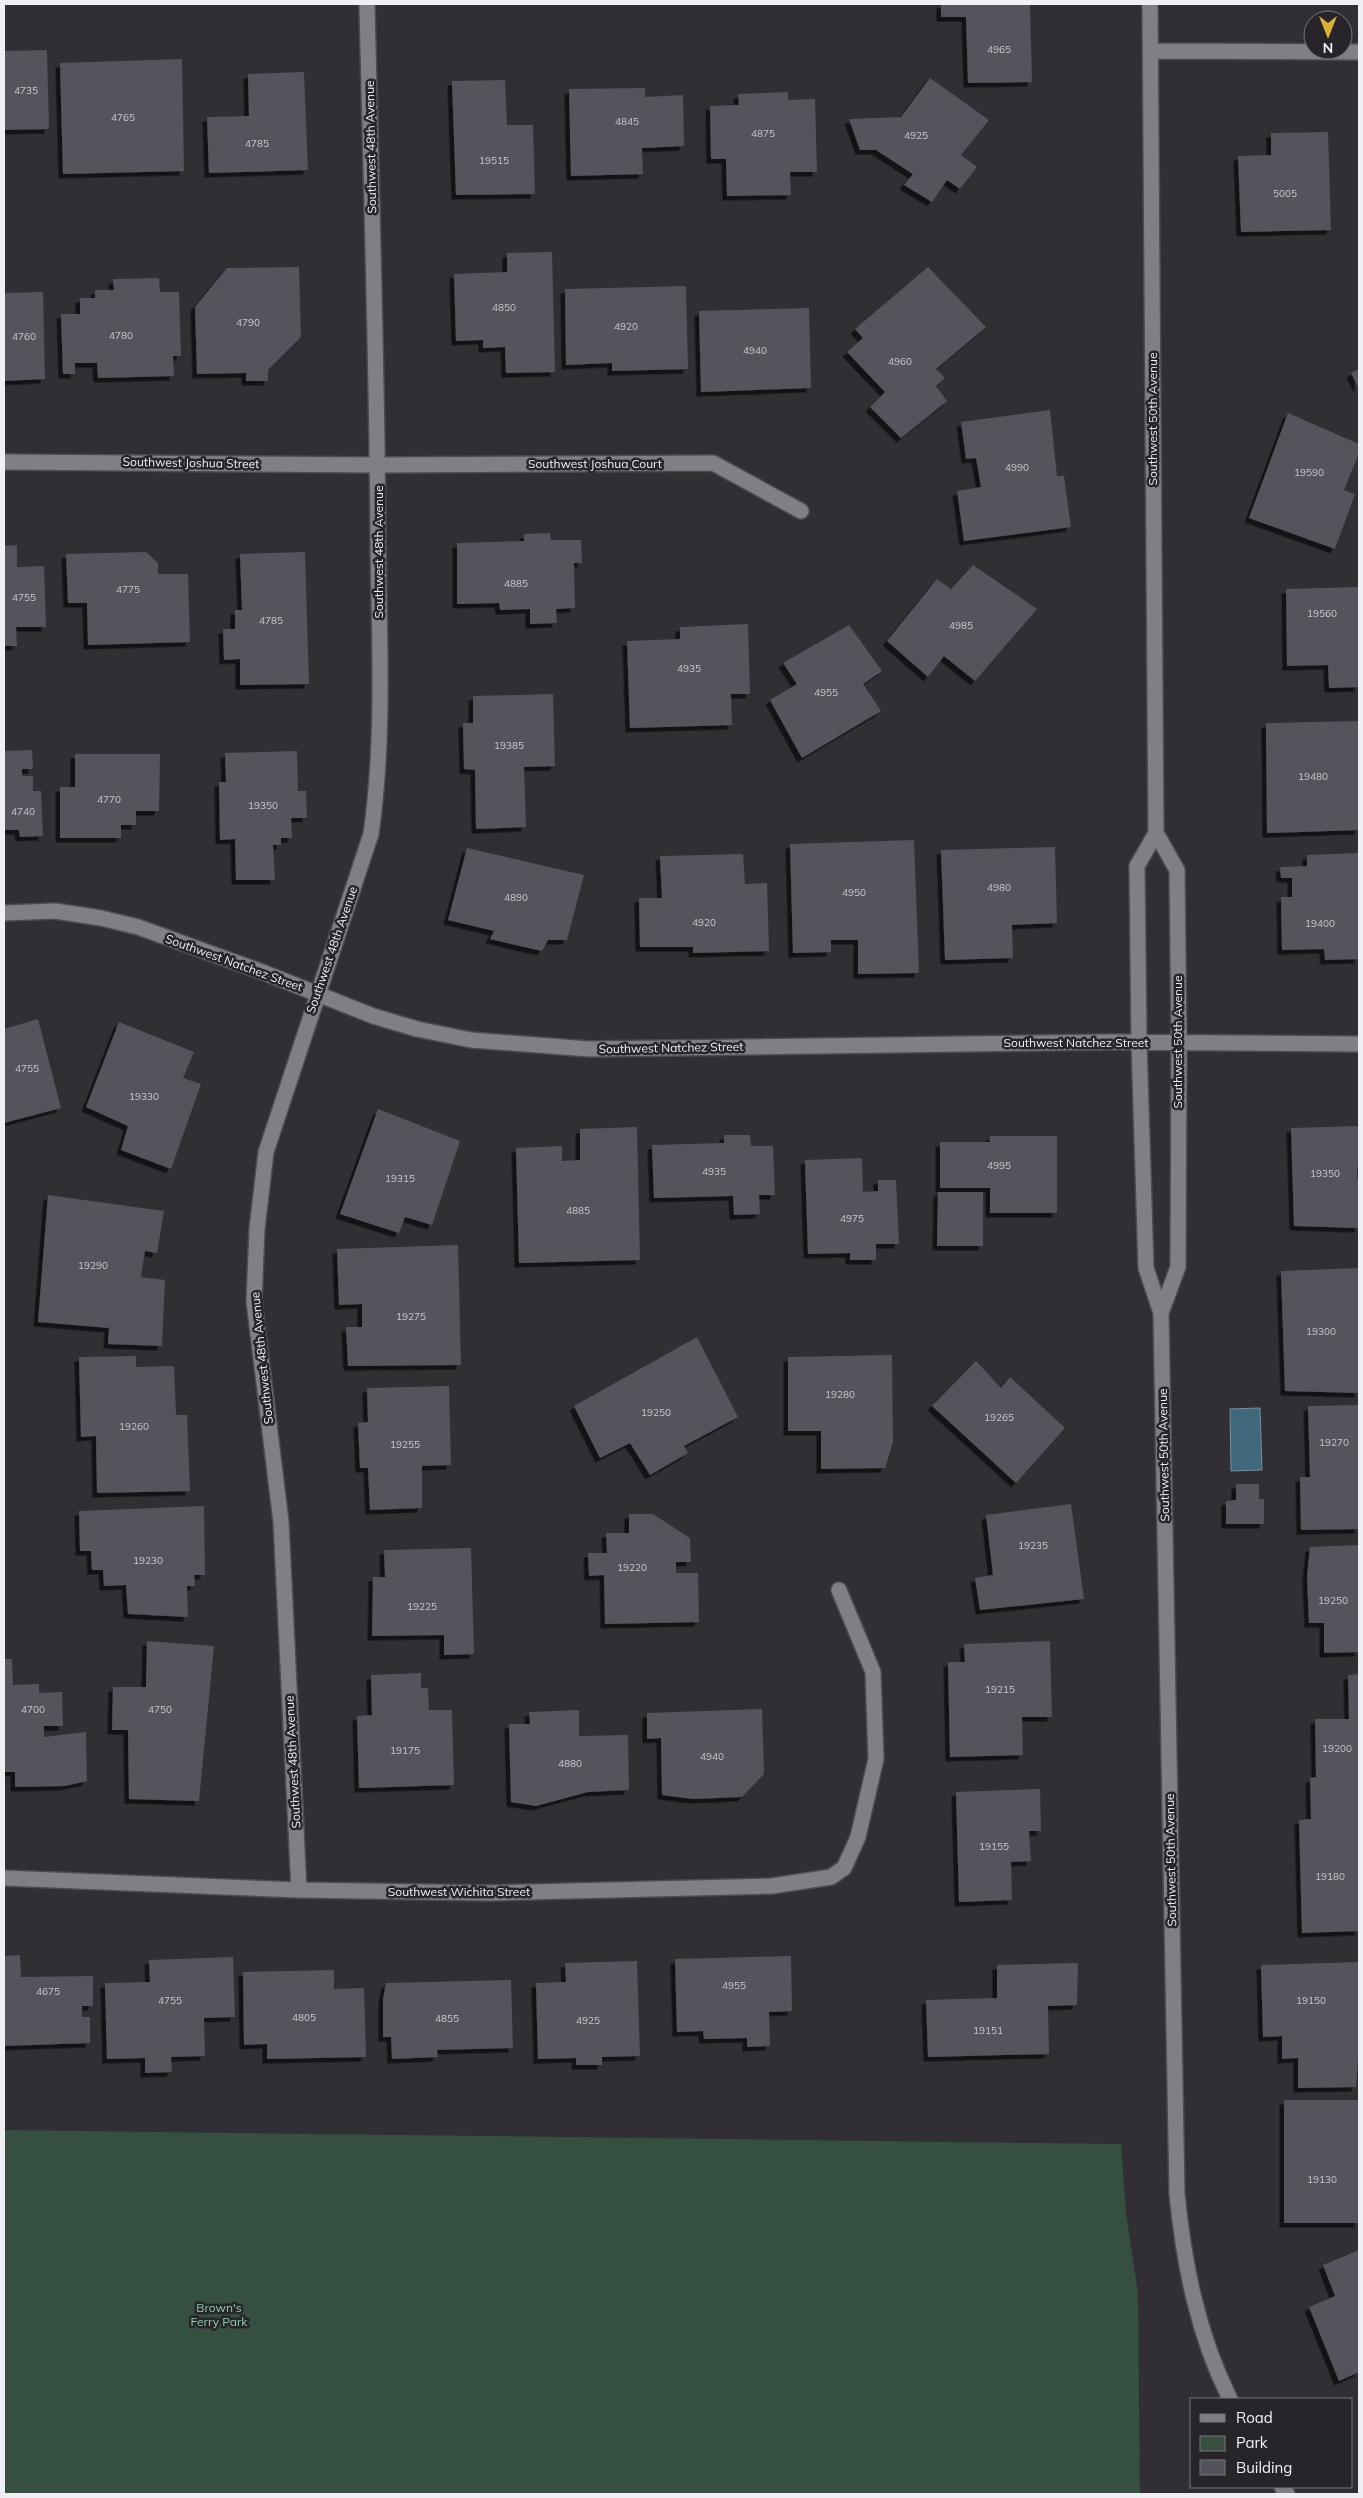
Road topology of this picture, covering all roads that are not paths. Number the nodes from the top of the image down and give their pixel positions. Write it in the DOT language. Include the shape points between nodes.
graph roads {
  1 [pos="367,4"];
  2 [pos="1150,4"];
  3 [pos="1150,51"];
  4 [pos="1359,52"];
  5 [pos="4,462"];
  6 [pos="378,465"];
  7 [pos="801,511"];
  8 [pos="1156,834"];
  9 [pos="4,913"];
  10 [pos="317,994"];
  11 [pos="1139,1042"];
  12 [pos="1179,1043"];
  13 [pos="1359,1044"];
  14 [pos="1161,1313"];
  15 [pos="839,1590"];
  16 [pos="4,1878"];
  17 [pos="299,1890"];
  18 [pos="1230,2398"];
  1 -- 6 [label="street, Southwest 48th Avenue"];
  2 -- 3 [label="street, Southwest 50th Avenue"];
  3 -- 4 [label="street"];
  3 -- 8 [label="street, Southwest 50th Avenue"];
  5 -- 6 [label="street, Southwest Joshua Street"];
  6 -- 7 [label="street, Southwest Joshua Court" via="712,463"];
  6 -- 10 [label="street, Southwest 48th Avenue" via="380,744 376,798 371,834"];
  8 -- 11 [label="street, Southwest 50th Avenue" via="1137,866"];
  8 -- 12 [label="street, Southwest 50th Avenue" via="1176,870"];
  9 -- 10 [label="street, Southwest Natchez Street" via="55,911 138,927"];
  10 -- 11 [label="street, Southwest Natchez Street" via="373,1016 471,1040 589,1049"];
  10 -- 17 [label="street, Southwest 48th Avenue" via="266,1152 257,1228 254,1301 281,1522"];
  11 -- 12 [label="street, Southwest Natchez Street"];
  11 -- 14 [label="street, Southwest 50th Avenue" via="1146,1268"];
  12 -- 13 [label="street, Southwest Natchez Street"];
  12 -- 14 [label="street, Southwest 50th Avenue" via="1178,1267"];
  14 -- 18 [label="street, Southwest 50th Avenue" via="1177,2194 1192,2294 1210,2353"];
  15 -- 17 [label="street, Southwest Wichita Street" via="873,1672 876,1759 858,1837 844,1868 831,1877 772,1886 492,1893"];
  16 -- 17 [label="street, Southwest Wichita Street"];
}
